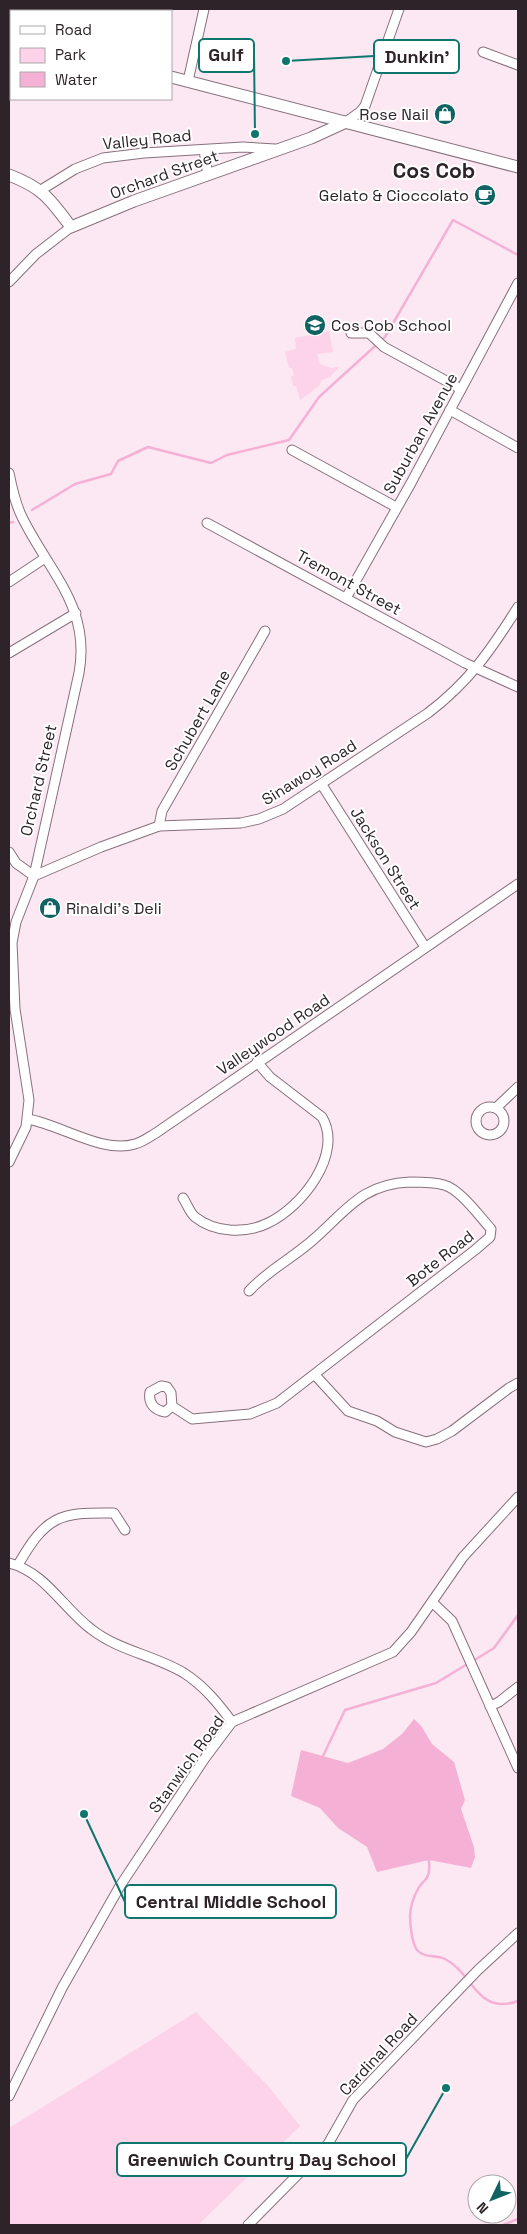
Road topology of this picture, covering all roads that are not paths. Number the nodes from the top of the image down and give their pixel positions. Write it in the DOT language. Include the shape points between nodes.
graph roads {
  1 [pos="204,9"];
  2 [pos="399,9"];
  3 [pos="484,52"];
  4 [pos="518,65"];
  5 [pos="172,77"];
  6 [pos="188,81"];
  7 [pos="346,122"];
  8 [pos="204,150"];
  9 [pos="280,150"];
  10 [pos="518,167"];
  11 [pos="9,175"];
  12 [pos="208,175"];
  13 [pos="41,190"];
  14 [pos="71,227"];
  15 [pos="9,282"];
  16 [pos="518,283"];
  17 [pos="352,333"];
  18 [pos="461,389"];
  19 [pos="450,410"];
  20 [pos="518,448"];
  21 [pos="292,450"];
  22 [pos="9,473"];
  23 [pos="396,507"];
  24 [pos="207,523"];
  25 [pos="45,558"];
  26 [pos="9,582"];
  27 [pos="346,598"];
  28 [pos="518,607"];
  29 [pos="76,614"];
  30 [pos="266,631"];
  31 [pos="9,653"];
  32 [pos="477,668"];
  33 [pos="518,687"];
  34 [pos="322,785"];
  35 [pos="159,826"];
  36 [pos="9,852"];
  37 [pos="34,876"];
  38 [pos="518,884"];
  39 [pos="425,947"];
  40 [pos="10,976"];
  41 [pos="257,1062"];
  42 [pos="518,1087"];
  43 [pos="496,1108"];
  44 [pos="28,1119"];
  45 [pos="9,1162"];
  46 [pos="183,1198"];
  47 [pos="249,1291"];
  48 [pos="315,1375"];
  49 [pos="518,1384"];
  50 [pos="172,1406"];
  51 [pos="518,1498"];
  52 [pos="125,1530"];
  53 [pos="9,1563"];
  54 [pos="18,1566"];
  55 [pos="432,1602"];
  56 [pos="518,1686"];
  57 [pos="490,1706"];
  58 [pos="232,1722"];
  59 [pos="518,1768"];
  60 [pos="518,1933"];
  61 [pos="9,2096"];
  62 [pos="248,2225"];
  1 -- 6 [label="street"];
  2 -- 7 [label="street" via="364,106"];
  3 -- 4 [label="street"];
  5 -- 6 [label="main road"];
  6 -- 7 [label="main road"];
  7 -- 9 [label="main road, Orchard Street"];
  7 -- 10 [label="main road"];
  8 -- 9 [label="street, Valley Road"];
  8 -- 12 [label="street, Valley Road"];
  8 -- 13 [label="street, Valley Road" via="103,158 75,169"];
  9 -- 12 [label="main road, Orchard Street"];
  11 -- 13 [label="main road"];
  12 -- 14 [label="main road, Orchard Street"];
  13 -- 14 [label="main road"];
  14 -- 15 [label="street, Orchard Street" via="36,254"];
  16 -- 18 [label="street, Suburban Avenue"];
  17 -- 18 [label="street" via="368,333 384,347"];
  18 -- 19 [label="street, Suburban Avenue"];
  19 -- 20 [label="street"];
  19 -- 23 [label="street, Suburban Avenue"];
  21 -- 23 [label="street"];
  22 -- 25 [label="street, Orchard Street" via="19,511"];
  23 -- 27 [label="street, Suburban Avenue"];
  24 -- 27 [label="street, Tremont Street"];
  25 -- 26 [label="street"];
  25 -- 29 [label="street, Orchard Street"];
  27 -- 32 [label="street, Tremont Street"];
  28 -- 32 [label="street, Sinawoy Road"];
  29 -- 31 [label="street"];
  29 -- 37 [label="street, Orchard Street" via="81,637 80,664"];
  30 -- 35 [label="street, Schubert Lane" via="162,811"];
  32 -- 33 [label="street, Tremont Street"];
  32 -- 34 [label="street, Sinawoy Road" via="440,704"];
  34 -- 35 [label="street, Sinawoy Road" via="289,806 252,821"];
  34 -- 39 [label="street, Jackson Street"];
  35 -- 37 [label="street, Sinawoy Road"];
  36 -- 37 [label="street" via="16,863"];
  37 -- 40 [label="street, Orchard Street" via="14,932"];
  38 -- 39 [label="street, Valleywood Road"];
  39 -- 41 [label="street, Valleywood Road"];
  40 -- 44 [label="street, Orchard Street" via="29,1090"];
  41 -- 44 [label="street, Valleywood Road" via="136,1144 116,1146 101,1143"];
  41 -- 46 [label="street" via="270,1077 322,1117 327,1126 329,1145 318,1175 285,1212 253,1228 210,1227 194,1216"];
  42 -- 43 [label="street"];
  44 -- 45 [label="street, Orchard Street" via="24,1135"];
  47 -- 48 [label="street, Bote Road" via="354,1202 369,1191 395,1183 445,1185 462,1197 491,1229 490,1237 475,1250"];
  48 -- 49 [label="street" via="348,1411 426,1442 452,1431"];
  48 -- 50 [label="street, Bote Road" via="277,1403 250,1414 192,1419"];
  51 -- 55 [label="street, Stanwich Road" via="463,1557"];
  52 -- 54 [label="street" via="114,1512 66,1515 42,1528"];
  53 -- 54 [label="street"];
  54 -- 58 [label="street" via="46,1585 102,1638 184,1673 204,1688"];
  55 -- 57 [label="street" via="450,1617"];
  55 -- 58 [label="street, Stanwich Road" via="406,1638 388,1655"];
  56 -- 57 [label="street"];
  57 -- 59 [label="street"];
  58 -- 61 [label="street, Stanwich Road" via="120,1886 62,1988"];
  60 -- 62 [label="street, Cardinal Road" via="352,2100 328,2144"];
}
